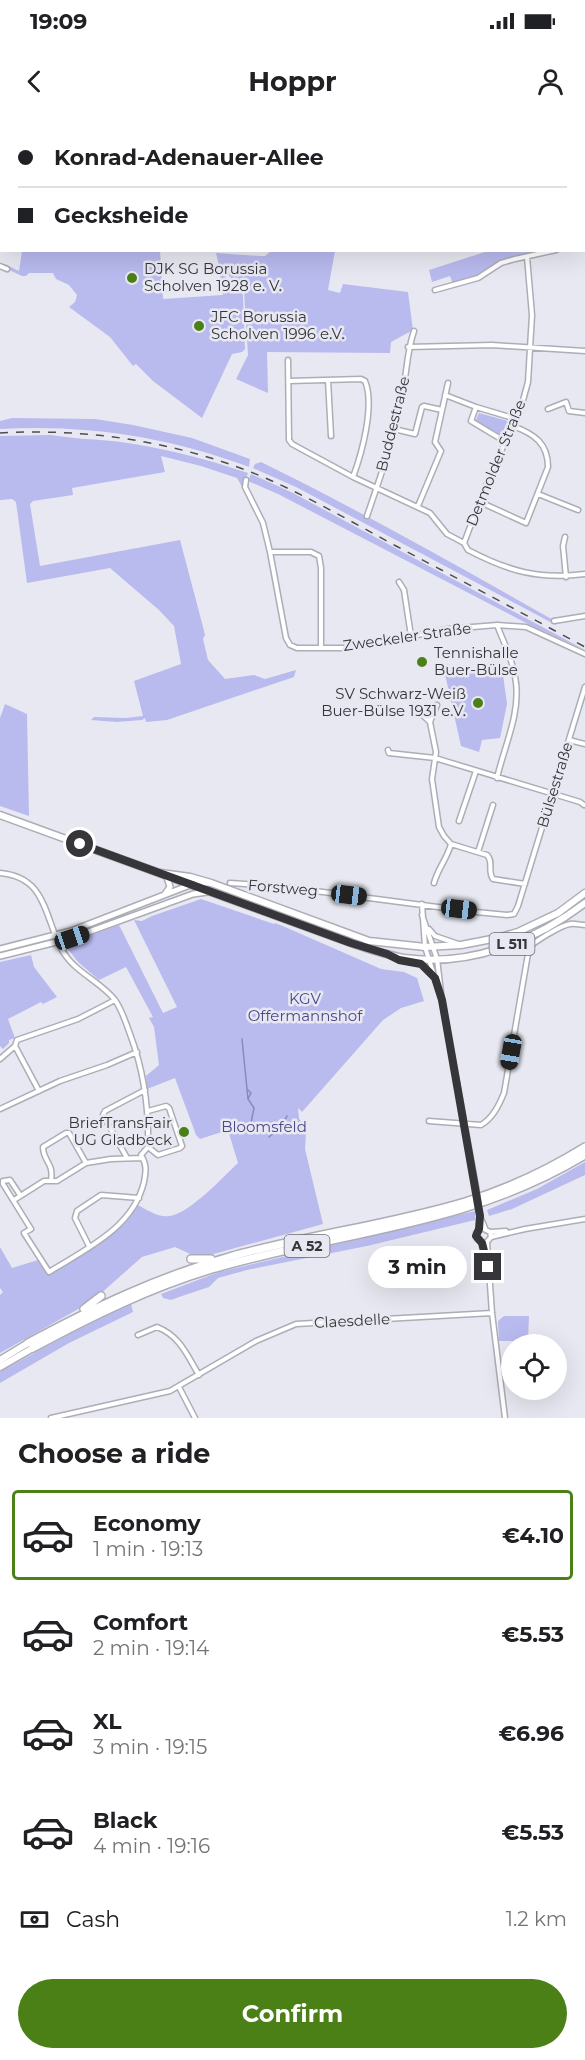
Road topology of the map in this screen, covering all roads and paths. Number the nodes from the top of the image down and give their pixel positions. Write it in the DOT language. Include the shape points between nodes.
graph roads {
  1 [pos="546,252"];
  2 [pos="527,257"];
  3 [pos="0,266"];
  4 [pos="8,269"];
  5 [pos="435,290"];
  6 [pos="414,331"];
  7 [pos="408,347"];
  8 [pos="531,347"];
  9 [pos="585,351"];
  10 [pos="288,360"];
  11 [pos="328,380"];
  12 [pos="289,381"];
  13 [pos="448,383"];
  14 [pos="445,395"];
  15 [pos="476,407"];
  16 [pos="548,409"];
  17 [pos="442,410"];
  18 [pos="585,413"];
  19 [pos="516,419"];
  20 [pos="513,426"];
  21 [pos="394,429"];
  22 [pos="331,436"];
  23 [pos="506,442"];
  24 [pos="352,477"];
  25 [pos="246,480"];
  26 [pos="376,488"];
  27 [pos="538,494"];
  28 [pos="480,502"];
  29 [pos="418,506"];
  30 [pos="578,510"];
  31 [pos="367,516"];
  32 [pos="565,537"];
  33 [pos="464,543"];
  34 [pos="270,552"];
  35 [pos="585,574"];
  36 [pos="566,577"];
  37 [pos="399,582"];
  38 [pos="585,616"];
  39 [pos="554,621"];
  40 [pos="497,625"];
  41 [pos="411,636"];
  42 [pos="321,647"];
  43 [pos="585,654"];
  44 [pos="585,687"];
  45 [pos="437,705"];
  46 [pos="416,709"];
  47 [pos="430,722"];
  48 [pos="569,740"];
  49 [pos="585,744"];
  50 [pos="388,750"];
  51 [pos="435,758"];
  52 [pos="476,771"];
  53 [pos="497,778"];
  54 [pos="553,794"];
  55 [pos="493,804"];
  56 [pos="584,805"];
  57 [pos="0,815"];
  58 [pos="459,821"];
  59 [pos="451,844"];
  60 [pos="478,852"];
  61 [pos="0,873"];
  62 [pos="161,873"];
  63 [pos="167,877"];
  64 [pos="190,877"];
  65 [pos="211,883"];
  66 [pos="434,883"];
  67 [pos="525,884"];
  68 [pos="190,885"];
  69 [pos="199,885"];
  70 [pos="227,886"];
  71 [pos="210,892"];
  72 [pos="585,893"];
  73 [pos="165,894"];
  74 [pos="193,894"];
  75 [pos="585,903"];
  76 [pos="422,904"];
  77 [pos="514,914"];
  78 [pos="422,915"];
  79 [pos="585,925"];
  80 [pos="427,926"];
  81 [pos="56,935"];
  82 [pos="58,943"];
  83 [pos="461,945"];
  84 [pos="429,946"];
  85 [pos="0,949"];
  86 [pos="387,954"];
  87 [pos="0,956"];
  88 [pos="433,959"];
  89 [pos="435,978"];
  90 [pos="115,1000"];
  91 [pos="442,1000"];
  92 [pos="15,1045"];
  93 [pos="136,1052"];
  94 [pos="0,1059"];
  95 [pos="145,1090"];
  96 [pos="39,1091"];
  97 [pos="0,1109"];
  98 [pos="148,1111"];
  99 [pos="429,1121"];
  100 [pos="465,1124"];
  101 [pos="148,1147"];
  102 [pos="585,1147"];
  103 [pos="585,1155"];
  104 [pos="127,1158"];
  105 [pos="142,1158"];
  106 [pos="86,1163"];
  107 [pos="51,1180"];
  108 [pos="20,1195"];
  109 [pos="138,1198"];
  110 [pos="15,1200"];
  111 [pos="480,1216"];
  112 [pos="585,1219"];
  113 [pos="485,1228"];
  114 [pos="479,1229"];
  115 [pos="490,1234"];
  116 [pos="484,1242"];
  117 [pos="89,1246"];
  118 [pos="231,1256"];
  119 [pos="191,1259"];
  120 [pos="101,1296"];
  121 [pos="492,1313"];
  122 [pos="77,1317"];
  123 [pos="138,1335"];
  124 [pos="30,1346"];
  125 [pos="0,1359"];
  126 [pos="0,1367"];
  127 [pos="199,1375"];
  128 [pos="179,1387"];
  129 [pos="51,1418"];
  130 [pos="195,1418"];
  131 [pos="505,1418"];
  1 -- 2 [label="street"];
  2 -- 5 [label="street" via="501,263 478,278"];
  2 -- 8 [label="street, Detmolder Straße"];
  3 -- 4 [label="street"];
  6 -- 7 [label="street, Buddestraße"];
  7 -- 8 [label="street"];
  7 -- 21 [label="street, Buddestraße"];
  8 -- 9 [label="street"];
  8 -- 19 [label="street, Detmolder Straße" via="528,382"];
  10 -- 12 [label="street"];
  11 -- 12 [label="street"];
  11 -- 22 [label="street"];
  11 -- 24 [label="street" via="366,383 367,421"];
  12 -- 24 [label="street" via="292,444"];
  13 -- 14 [label="street"];
  14 -- 15 [label="street"];
  14 -- 17 [label="street"];
  15 -- 19 [label="street"];
  15 -- 23 [label="street" via="471,421"];
  16 -- 18 [label="street" via="566,402 569,411"];
  17 -- 21 [label="street" via="422,407 415,434"];
  17 -- 29 [label="street" via="435,442 441,451"];
  19 -- 20 [label="street, Detmolder Straße"];
  20 -- 23 [label="street, Detmolder Straße"];
  20 -- 27 [label="street" via="534,435 545,448 548,467"];
  21 -- 26 [label="street, Buddestraße"];
  23 -- 28 [label="street, Detmolder Straße"];
  24 -- 26 [label="street"];
  25 -- 34 [label="street, Zweckeler Straße" via="245,488 263,523"];
  26 -- 29 [label="street"];
  26 -- 31 [label="street, Buddestraße"];
  27 -- 28 [label="street" via="526,523"];
  27 -- 30 [label="street"];
  28 -- 33 [label="street, Detmolder Straße"];
  29 -- 33 [label="street" via="437,519 447,534"];
  32 -- 36 [label="street"];
  33 -- 36 [label="street" via="468,550 518,572"];
  34 -- 42 [label="street, Zweckeler Straße" via="287,642 297,648"];
  34 -- 42 [label="street" via="311,552 319,556"];
  35 -- 36 [label="street"];
  37 -- 41 [label="street" via="404,590"];
  38 -- 39 [label="street"];
  40 -- 41 [label="street, Zweckeler Straße"];
  40 -- 43 [label="street, Zweckeler Straße" via="526,627"];
  40 -- 53 [label="street" via="516,681 517,699"];
  41 -- 42 [label="street, Zweckeler Straße" via="350,648"];
  44 -- 48 [label="street, Bülsestraße"];
  45 -- 47 [label="street"];
  46 -- 47 [label="street"];
  47 -- 51 [label="street"];
  48 -- 49 [label="street"];
  48 -- 54 [label="street, Bülsestraße"];
  50 -- 51 [label="street"];
  51 -- 52 [label="street"];
  51 -- 59 [label="street" via="432,779 439,826"];
  52 -- 53 [label="street"];
  52 -- 58 [label="street"];
  53 -- 54 [label="street"];
  54 -- 56 [label="street"];
  54 -- 67 [label="street, Bülsestraße"];
  55 -- 60 [label="street"];
  57 -- 62 [label="main road, L 511"];
  59 -- 60 [label="street"];
  59 -- 66 [label="street"];
  60 -- 67 [label="street" via="490,858 493,879"];
  61 -- 81 [label="street" via="22,878 33,886"];
  62 -- 63 [label="main road, L 511"];
  62 -- 64 [label="main road, L 511"];
  63 -- 68 [label="main road, L 511"];
  63 -- 73 [label="main road" via="170,887"];
  64 -- 65 [label="main road, L 511"];
  64 -- 69 [label="main road"];
  65 -- 69 [label="main road"];
  65 -- 70 [label="main road, L 511"];
  67 -- 77 [label="street, Bülsestraße"];
  68 -- 69 [label="main road, L 511"];
  68 -- 73 [label="main road"];
  69 -- 71 [label="main road, L 511"];
  69 -- 74 [label="main road"];
  70 -- 76 [label="street, Forstweg" via="277,885"];
  70 -- 84 [label="main road, L 511" via="369,941"];
  71 -- 74 [label="main road"];
  71 -- 86 [label="main road, L 511"];
  72 -- 83 [label="main road, L 511" via="558,913 518,932"];
  73 -- 81 [label="main road"];
  74 -- 82 [label="main road"];
  75 -- 88 [label="main road, L 511" via="543,930 504,947 469,956"];
  76 -- 77 [label="street, Forstweg"];
  76 -- 78 [label="street"];
  78 -- 80 [label="street"];
  78 -- 84 [label="street"];
  79 -- 100 [label="street" via="568,924 533,942 500,1105 481,1125"];
  80 -- 83 [label="street" via="435,936"];
  80 -- 84 [label="street"];
  81 -- 82 [label="street"];
  81 -- 85 [label="main road"];
  82 -- 87 [label="main road"];
  82 -- 90 [label="street" via="73,965"];
  83 -- 84 [label="main road, L 511"];
  84 -- 88 [label="street"];
  84 -- 88 [label="street"];
  86 -- 88 [label="main road, L 511"];
  86 -- 89 [label="street" via="421,964"];
  88 -- 89 [label="street"];
  88 -- 91 [label="street"];
  89 -- 91 [label="street"];
  90 -- 92 [label="street" via="78,1019 19,1039"];
  90 -- 93 [label="street"];
  91 -- 100 [label="street"];
  92 -- 94 [label="street"];
  92 -- 96 [label="street"];
  93 -- 95 [label="street"];
  93 -- 96 [label="street"];
  95 -- 98 [label="street"];
  95 -- 104 [label="street" via="103,1115"];
  96 -- 97 [label="street"];
  98 -- 101 [label="street"];
  98 -- 101 [label="street" via="169,1108 182,1146 158,1155"];
  99 -- 100 [label="street"];
  100 -- 111 [label="street, bridge"];
  101 -- 105 [label="street"];
  102 -- 118 [label="highway, A 52" via="528,1178 466,1202"];
  103 -- 124 [label="highway, A 52" via="520,1189 469,1208 259,1257 179,1280"];
  104 -- 105 [label="street"];
  104 -- 106 [label="street"];
  105 -- 109 [label="street" via="145,1176"];
  106 -- 107 [label="street" via="57,1181"];
  106 -- 107 [label="street" via="66,1132 43,1147 53,1170"];
  107 -- 108 [label="street"];
  108 -- 110 [label="street"];
  108 -- 110 [label="street" via="10,1180 3,1181"];
  109 -- 117 [label="street" via="125,1220"];
  109 -- 117 [label="street" via="101,1195 76,1211 75,1218"];
  110 -- 117 [label="street" via="31,1229 24,1233 49,1272"];
  111 -- 113 [label="street"];
  111 -- 114 [label="street"];
  112 -- 115 [label="street"];
  113 -- 114 [label="street"];
  113 -- 115 [label="street"];
  114 -- 116 [label="street" via="476,1236"];
  115 -- 116 [label="street"];
  116 -- 121 [label="street"];
  118 -- 119 [label="highway"];
  118 -- 122 [label="highway, A 52" via="148,1284"];
  120 -- 122 [label="highway"];
  121 -- 127 [label="street, Claesdelle" via="296,1324 256,1341"];
  121 -- 131 [label="street"];
  122 -- 124 [label="highway, A 52"];
  123 -- 127 [label="street" via="157,1327 169,1332"];
  124 -- 125 [label="main road"];
  124 -- 126 [label="main road"];
  127 -- 128 [label="street, Claesdelle"];
  128 -- 129 [label="street, Claesdelle"];
  128 -- 130 [label="street"];
}
